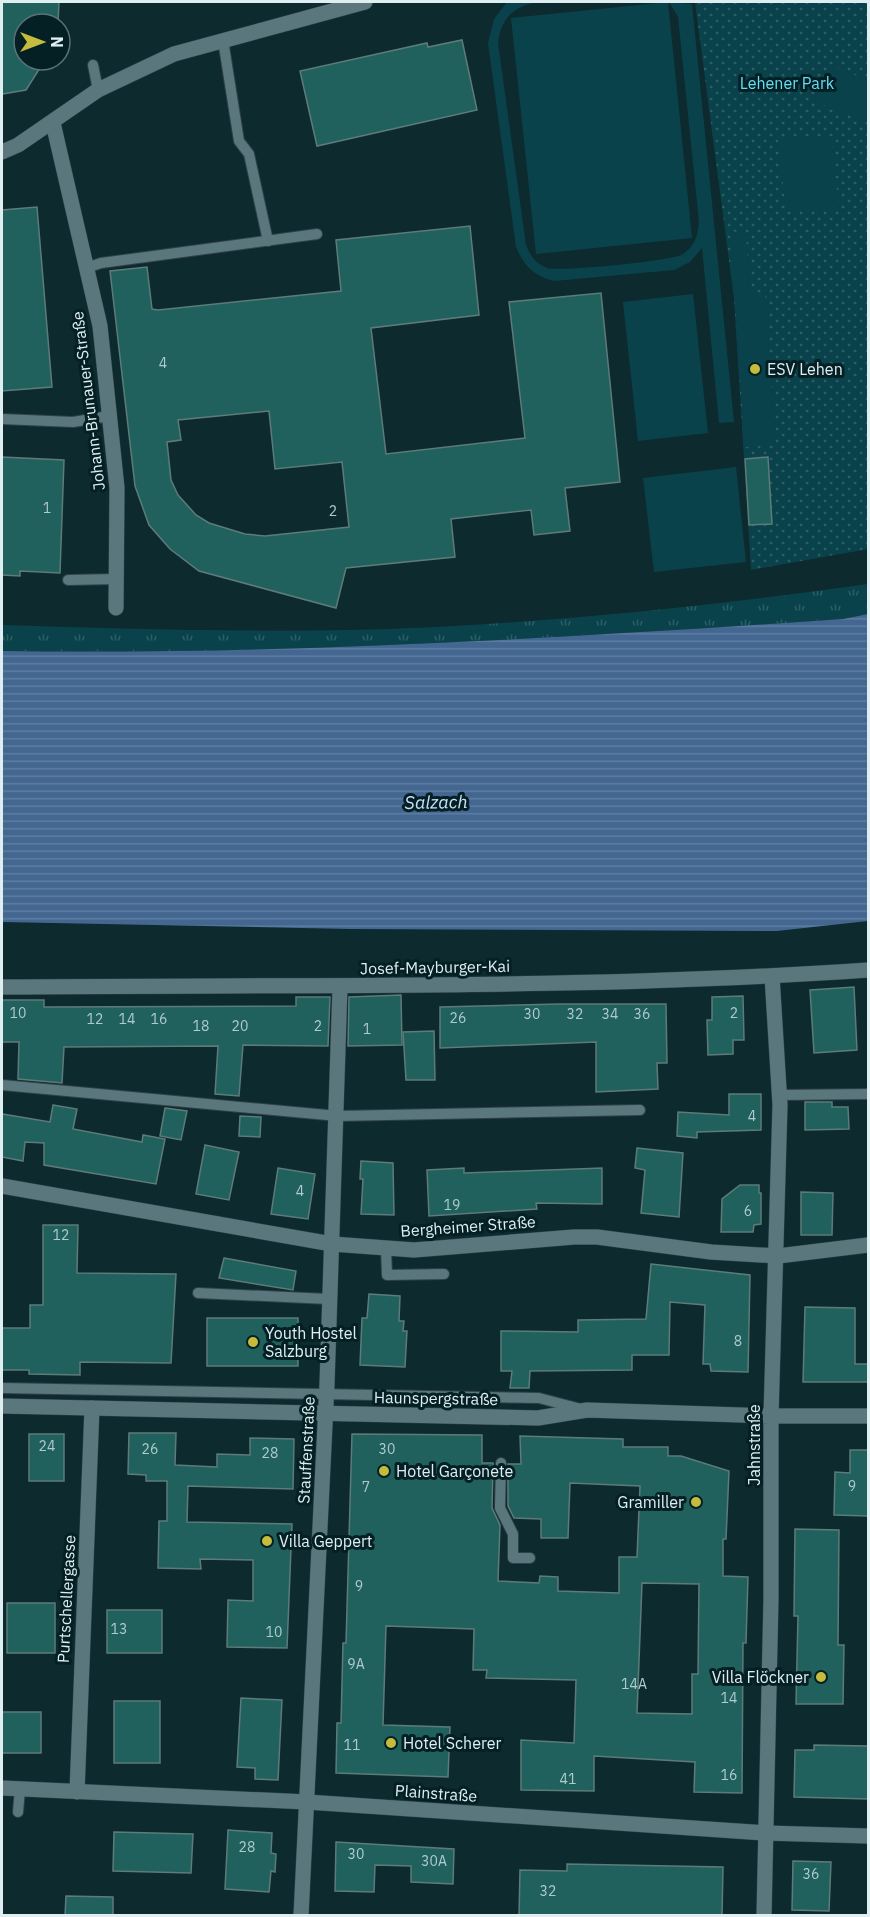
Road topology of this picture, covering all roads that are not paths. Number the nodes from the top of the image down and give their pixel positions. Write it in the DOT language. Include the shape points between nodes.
graph roads {
  1 [pos="365,2"];
  2 [pos="223,40"];
  3 [pos="93,65"];
  4 [pos="98,90"];
  5 [pos="53,123"];
  6 [pos="2,152"];
  7 [pos="317,234"];
  8 [pos="268,241"];
  9 [pos="86,268"];
  10 [pos="109,416"];
  11 [pos="2,419"];
  12 [pos="117,579"];
  13 [pos="68,580"];
  14 [pos="117,608"];
  15 [pos="868,970"];
  16 [pos="772,976"];
  17 [pos="2,987"];
  18 [pos="340,987"];
  19 [pos="2,1085"];
  20 [pos="868,1094"];
  21 [pos="780,1095"];
  22 [pos="640,1110"];
  23 [pos="338,1116"];
  24 [pos="2,1186"];
  25 [pos="332,1244"];
  26 [pos="868,1245"];
  27 [pos="386,1249"];
  28 [pos="778,1256"];
  29 [pos="444,1274"];
  30 [pos="198,1293"];
  31 [pos="328,1299"];
  32 [pos="2,1388"];
  33 [pos="326,1394"];
  34 [pos="2,1406"];
  35 [pos="92,1408"];
  36 [pos="587,1410"];
  37 [pos="326,1413"];
  38 [pos="771,1416"];
  39 [pos="868,1416"];
  40 [pos="501,1463"];
  41 [pos="530,1558"];
  42 [pos="2,1788"];
  43 [pos="20,1789"];
  44 [pos="77,1792"];
  45 [pos="307,1802"];
  46 [pos="18,1812"];
  47 [pos="766,1833"];
  48 [pos="868,1836"];
  49 [pos="301,1916"];
  50 [pos="764,1916"];
  1 -- 2 [label="street"];
  2 -- 4 [label="street" via="174,54"];
  2 -- 8 [label="lane" via="239,141 249,154"];
  3 -- 4 [label="lane"];
  4 -- 5 [label="street"];
  5 -- 6 [label="street"];
  5 -- 9 [label="street, Johann-Brunauer-Straße"];
  7 -- 8 [label="lane"];
  8 -- 9 [label="lane"];
  9 -- 10 [label="street, Johann-Brunauer-Straße" via="100,326"];
  10 -- 11 [label="lane" via="73,422"];
  10 -- 12 [label="street, Johann-Brunauer-Straße" via="117,488"];
  12 -- 13 [label="lane"];
  12 -- 14 [label="street, Johann-Brunauer-Straße"];
  15 -- 16 [label="street, Josef-Mayburger-Kai"];
  16 -- 18 [label="street, Josef-Mayburger-Kai"];
  16 -- 21 [label="street, Jahnstraße"];
  17 -- 18 [label="street, Josef-Mayburger-Kai"];
  18 -- 23 [label="street, Stauffenstraße"];
  19 -- 23 [label="lane"];
  20 -- 21 [label="lane"];
  21 -- 28 [label="street, Jahnstraße"];
  22 -- 23 [label="lane"];
  23 -- 25 [label="street, Stauffenstraße"];
  24 -- 25 [label="street, Bergheimer Straße"];
  25 -- 27 [label="street, Bergheimer Straße"];
  25 -- 31 [label="street, Stauffenstraße"];
  26 -- 28 [label="street, Bergheimer Straße"];
  27 -- 28 [label="street, Bergheimer Straße" via="597,1237 711,1252"];
  27 -- 29 [label="lane" via="387,1275"];
  28 -- 38 [label="street, Jahnstraße"];
  30 -- 31 [label="lane"];
  31 -- 33 [label="street, Stauffenstraße"];
  32 -- 33 [label="lane"];
  33 -- 36 [label="lane" via="539,1398"];
  33 -- 37 [label="street, Stauffenstraße"];
  34 -- 35 [label="street, Haunspergstraße"];
  35 -- 37 [label="street, Haunspergstraße"];
  35 -- 44 [label="street, Purtschellergasse"];
  36 -- 37 [label="street, Haunspergstraße" via="538,1418"];
  36 -- 38 [label="street, Haunspergstraße"];
  37 -- 45 [label="street, Stauffenstraße"];
  38 -- 39 [label="street, Haunspergstraße"];
  38 -- 47 [label="street, Jahnstraße"];
  40 -- 41 [label="lane" via="500,1508 513,1534 513,1558"];
  42 -- 43 [label="street, Plainstraße"];
  43 -- 44 [label="street, Plainstraße"];
  43 -- 46 [label="lane"];
  44 -- 45 [label="street, Plainstraße"];
  45 -- 47 [label="street, Plainstraße"];
  45 -- 49 [label="street, Stauffenstraße"];
  47 -- 48 [label="street, Plainstraße"];
  47 -- 50 [label="street, Jahnstraße"];
}
